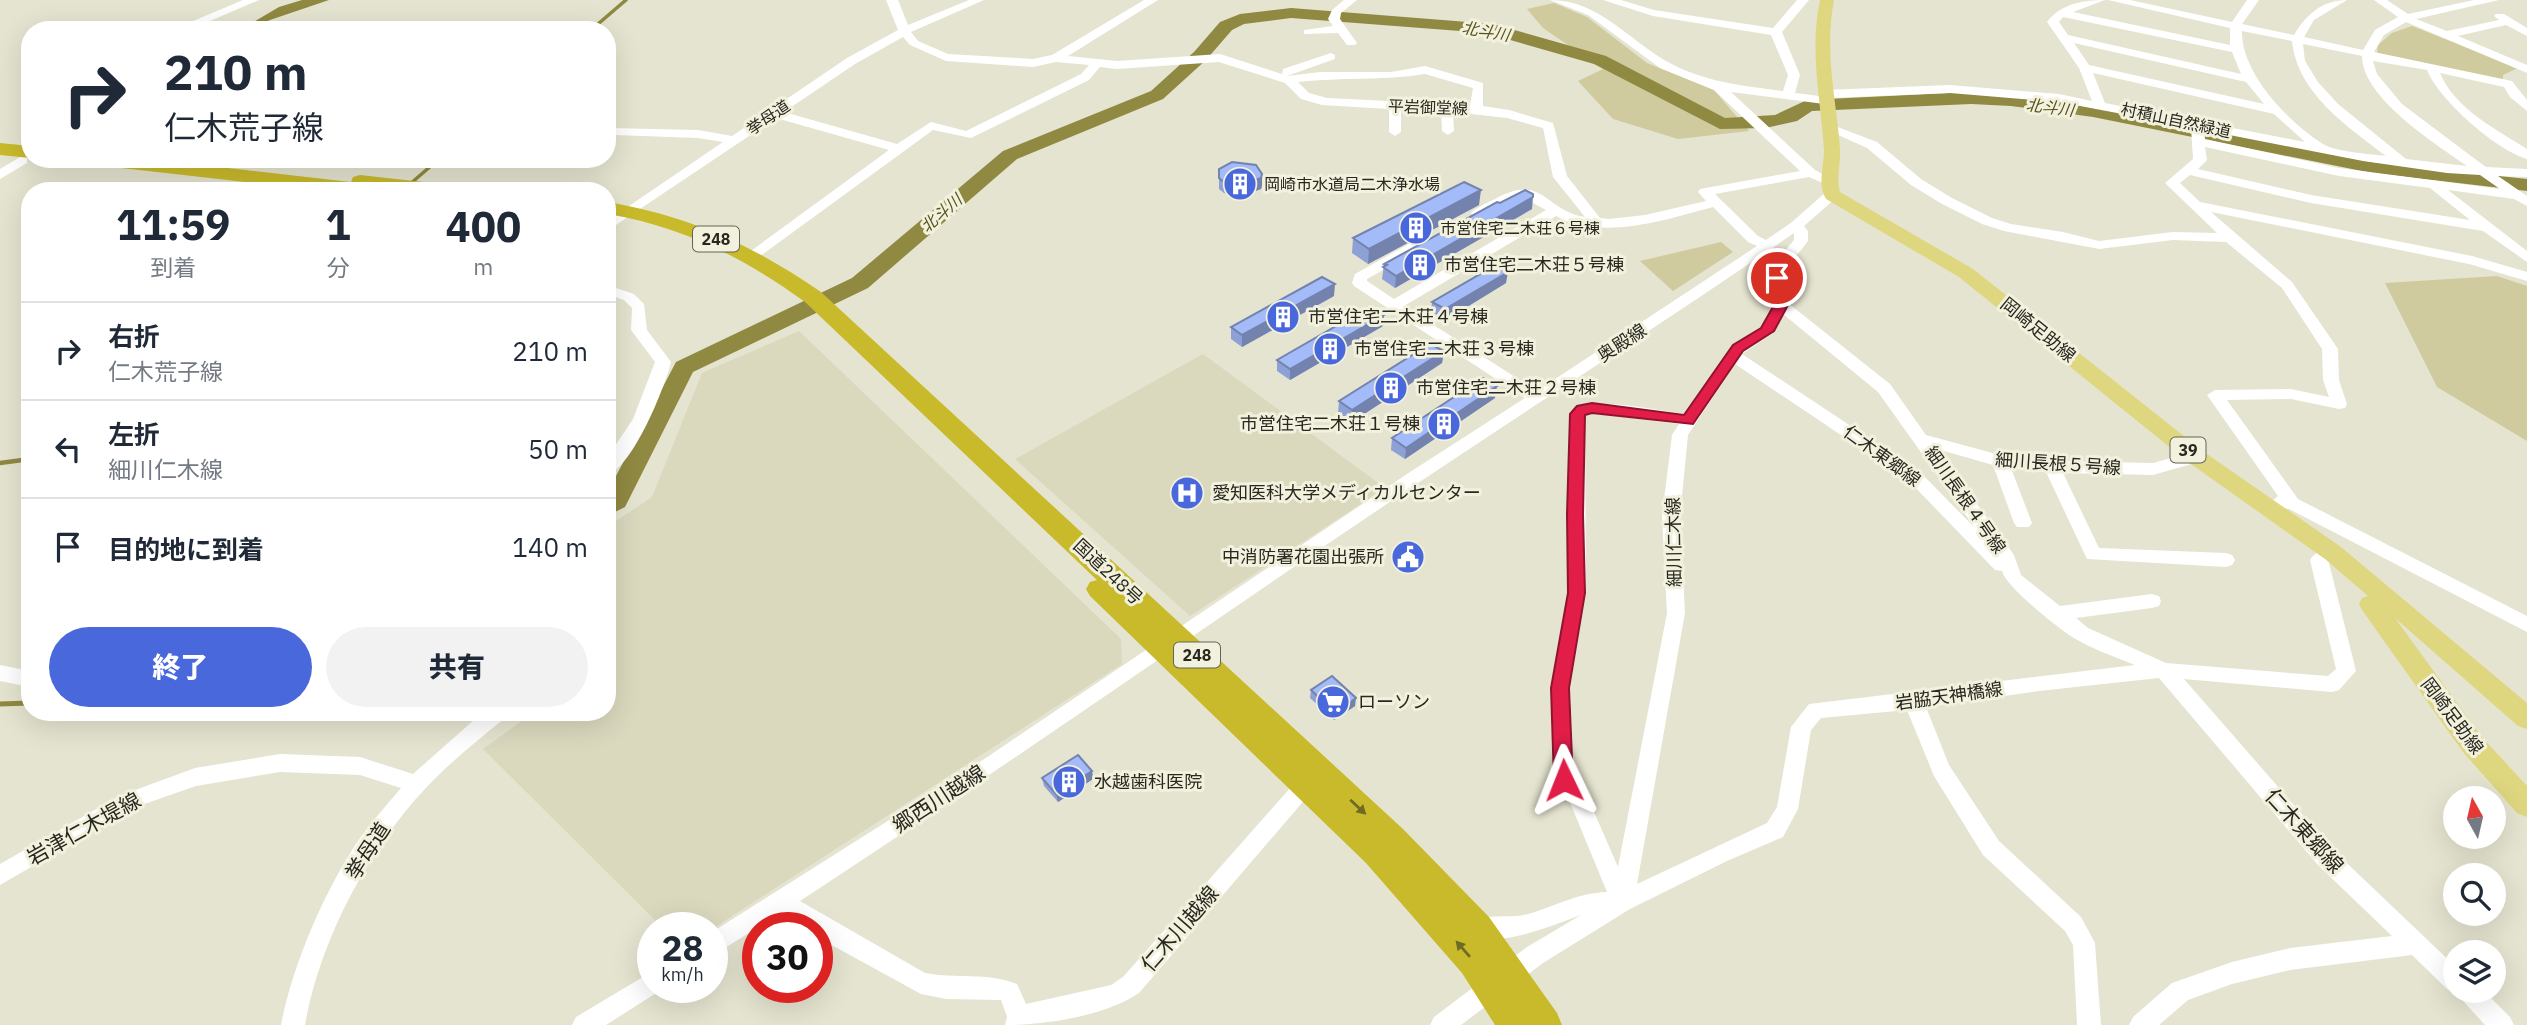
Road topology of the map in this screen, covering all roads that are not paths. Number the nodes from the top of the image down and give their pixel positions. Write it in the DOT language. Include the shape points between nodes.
graph roads {
  1 [pos="253,0"];
  2 [pos="892,0"];
  3 [pos="978,0"];
  4 [pos="1152,0"];
  5 [pos="1351,0"];
  6 [pos="1556,0"];
  7 [pos="1609,0"];
  8 [pos="1803,0"];
  9 [pos="1828,0"];
  10 [pos="2099,0"];
  11 [pos="2114,0"];
  12 [pos="2253,0"];
  13 [pos="2341,0"];
  14 [pos="2380,0"];
  15 [pos="2435,0"];
  16 [pos="2488,1"];
  17 [pos="2449,9"];
  18 [pos="2060,13"];
  19 [pos="2408,19"];
  20 [pos="1337,20"];
  21 [pos="200,21"];
  22 [pos="2509,21"];
  23 [pos="2236,26"];
  24 [pos="2526,27"];
  25 [pos="904,31"];
  26 [pos="1308,32"];
  27 [pos="1776,32"];
  28 [pos="2447,35"];
  29 [pos="2061,37"];
  30 [pos="2297,39"];
  31 [pos="1351,43"];
  32 [pos="2237,50"];
  33 [pos="2367,54"];
  34 [pos="1331,57"];
  35 [pos="1056,58"];
  36 [pos="1096,64"];
  37 [pos="2085,68"];
  38 [pos="2432,68"];
  39 [pos="2527,70"];
  40 [pos="1283,78"];
  41 [pos="2248,79"];
  42 [pos="2508,84"];
  43 [pos="1718,87"];
  44 [pos="1788,95"];
  45 [pos="2099,104"];
  46 [pos="1395,106"];
  47 [pos="1826,107"];
  48 [pos="2527,107"];
  49 [pos="1447,108"];
  50 [pos="1476,109"];
  51 [pos="2278,111"];
  52 [pos="774,113"];
  53 [pos="616,131"];
  54 [pos="1448,131"];
  55 [pos="1395,132"];
  56 [pos="2198,133"];
  57 [pos="734,140"];
  58 [pos="2,143"];
  59 [pos="899,149"];
  60 [pos="21,150"];
  61 [pos="2324,151"];
  62 [pos="2527,155"];
  63 [pos="21,157"];
  64 [pos="2403,163"];
  65 [pos="175,168"];
  66 [pos="250,168"];
  67 [pos="2187,170"];
  68 [pos="2527,173"];
  69 [pos="2489,174"];
  70 [pos="0,175"];
  71 [pos="298,182"];
  72 [pos="372,182"];
  73 [pos="1824,183"];
  74 [pos="2435,186"];
  75 [pos="2522,196"];
  76 [pos="1714,203"];
  77 [pos="2199,206"];
  78 [pos="1557,209"];
  79 [pos="616,215"];
  80 [pos="616,216"];
  81 [pos="616,217"];
  82 [pos="1468,218"];
  83 [pos="1596,222"];
  84 [pos="1797,225"];
  85 [pos="2487,227"];
  86 [pos="1444,231"];
  87 [pos="2230,238"];
  88 [pos="1765,245"];
  89 [pos="751,256"];
  90 [pos="2527,258"];
  91 [pos="2527,276"];
  92 [pos="616,292"];
  93 [pos="1395,305"];
  94 [pos="1781,305"];
  95 [pos="812,306"];
  96 [pos="1733,355"];
  97 [pos="1538,399"];
  98 [pos="1688,420"];
  99 [pos="1922,439"];
  100 [pos="2196,457"];
  101 [pos="616,460"];
  102 [pos="2000,461"];
  103 [pos="2052,467"];
  104 [pos="2292,503"];
  105 [pos="2265,505"];
  106 [pos="2023,523"];
  107 [pos="2333,553"];
  108 [pos="2227,560"];
  109 [pos="2013,578"];
  110 [pos="2152,601"];
  111 [pos="2391,601"];
  112 [pos="2054,614"];
  113 [pos="2527,625"];
  114 [pos="1172,644"];
  115 [pos="2164,670"];
  116 [pos="0,673"];
  117 [pos="21,677"];
  118 [pos="1914,702"];
  119 [pos="2527,718"];
  120 [pos="487,721"];
  121 [pos="416,784"];
  122 [pos="1306,784"];
  123 [pos="2527,805"];
  124 [pos="0,875"];
  125 [pos="783,901"];
  126 [pos="1622,902"];
  127 [pos="1478,928"];
  128 [pos="728,935"];
  129 [pos="2417,944"];
  130 [pos="2443,969"];
  131 [pos="637,992"];
  132 [pos="2479,1003"];
  133 [pos="1018,1021"];
  134 [pos="293,1025"];
  135 [pos="584,1025"];
  136 [pos="1441,1025"];
  137 [pos="1515,1025"];
  138 [pos="1544,1025"];
  139 [pos="2089,1025"];
  140 [pos="2141,1025"];
  141 [pos="2502,1025"];
  1 -- 21 [label="street"];
  2 -- 25 [label="street"];
  3 -- 25 [label="street, 挙母道"];
  4 -- 35 [label="street"];
  5 -- 20 [label="street"];
  6 -- 43 [label="street" via="1592,13 1664,65"];
  7 -- 27 [label="street" via="1653,13"];
  8 -- 27 [label="street"];
  9 -- 47 [label="main road" via="1821,35"];
  10 -- 18 [label="street"];
  11 -- 23 [label="street"];
  12 -- 23 [label="street"];
  13 -- 30 [label="street" via="2322,7 2305,21"];
  14 -- 19 [label="street"];
  15 -- 17 [label="street"];
  16 -- 17 [label="street"];
  16 -- 22 [label="street"];
  16 -- 24 [label="street"];
  17 -- 19 [label="street"];
  18 -- 29 [label="street" via="2053,22"];
  18 -- 32 [label="street"];
  19 -- 28 [label="street"];
  19 -- 33 [label="street" via="2372,38"];
  20 -- 26 [label="street"];
  20 -- 31 [label="street"];
  22 -- 24 [label="street"];
  22 -- 28 [label="street"];
  23 -- 30 [label="street"];
  23 -- 32 [label="street"];
  25 -- 35 [label="street" via="914,43 946,57 1032,63"];
  25 -- 52 [label="street, 挙母道"];
  27 -- 44 [label="street" via="1794,75"];
  28 -- 39 [label="street"];
  29 -- 37 [label="street"];
  29 -- 41 [label="street"];
  30 -- 33 [label="street"];
  30 -- 64 [label="street" via="2297,57 2311,83 2337,111"];
  32 -- 41 [label="street"];
  33 -- 38 [label="street"];
  33 -- 69 [label="street" via="2370,73 2382,90"];
  34 -- 40 [label="street"];
  35 -- 36 [label="street, 平岩御堂線"];
  36 -- 40 [label="street, 平岩御堂線" via="1220,58"];
  36 -- 59 [label="street" via="1085,77 967,135 931,126"];
  37 -- 45 [label="street"];
  37 -- 51 [label="street"];
  38 -- 42 [label="street"];
  38 -- 62 [label="street" via="2438,85 2451,99"];
  39 -- 42 [label="street"];
  40 -- 46 [label="street, 平岩御堂線" via="1305,96 1326,102"];
  40 -- 50 [label="street" via="1436,72 1479,86"];
  41 -- 51 [label="street"];
  42 -- 48 [label="street"];
  43 -- 44 [label="street"];
  43 -- 73 [label="street"];
  44 -- 47 [label="street"];
  45 -- 47 [label="street, 村積山自然緑道" via="1950,89 1850,95"];
  45 -- 56 [label="street, 村積山自然緑道"];
  46 -- 49 [label="street, 平岩御堂線"];
  46 -- 55 [label="street"];
  47 -- 73 [label="main road"];
  47 -- 87 [label="street" via="1916,182 1987,221 2099,245 2174,236"];
  49 -- 50 [label="street, 平岩御堂線"];
  49 -- 54 [label="street"];
  50 -- 83 [label="street, 平岩御堂線" via="1549,126 1560,177"];
  51 -- 61 [label="street"];
  52 -- 57 [label="street, 挙母道"];
  52 -- 59 [label="street"];
  53 -- 57 [label="street"];
  56 -- 61 [label="street, 村積山自然緑道"];
  56 -- 67 [label="street" via="2200,160"];
  56 -- 74 [label="street" via="2339,172"];
  57 -- 79 [label="street, 挙母道"];
  58 -- 60 [label="highway"];
  59 -- 89 [label="street"];
  61 -- 64 [label="street, 村積山自然緑道"];
  63 -- 70 [label="street"];
  64 -- 69 [label="street, 村積山自然緑道"];
  65 -- 71 [label="highway"];
  66 -- 72 [label="highway"];
  67 -- 77 [label="street" via="2172,183"];
  67 -- 85 [label="street" via="2311,198"];
  68 -- 69 [label="street, 村積山自然緑道"];
  69 -- 75 [label="street"];
  73 -- 76 [label="street" via="1705,192"];
  73 -- 84 [label="street, 奥殿線"];
  73 -- 100 [label="main road, 岡崎足助線 / 39" via="1966,273"];
  74 -- 75 [label="street"];
  74 -- 85 [label="street"];
  76 -- 83 [label="street" via="1664,215"];
  76 -- 88 [label="street"];
  77 -- 87 [label="street"];
  77 -- 91 [label="street"];
  78 -- 82 [label="street" via="1517,191"];
  78 -- 83 [label="street" via="1573,220"];
  78 -- 93 [label="street"];
  80 -- 89 [label="highway, 国道248号 / 248" via="732,244"];
  81 -- 95 [label="highway, 国道248号 / 248" via="712,248"];
  84 -- 88 [label="street, 奥殿線"];
  84 -- 94 [label="street" via="1801,241 1780,265 1777,278"];
  85 -- 90 [label="street"];
  86 -- 93 [label="street" via="1360,277 1359,283"];
  87 -- 104 [label="street" via="2287,285 2330,349 2331,380 2339,404 2291,394 2215,395"];
  88 -- 97 [label="street, 奥殿線"];
  89 -- 95 [label="highway, 国道248号 / 248"];
  92 -- 101 [label="street" via="639,307 639,330 663,362 659,380"];
  93 -- 97 [label="street"];
  94 -- 96 [label="street, 細川仁木線" via="1767,331"];
  94 -- 99 [label="street, 細川長根４号線" via="1877,381"];
  95 -- 114 [label="highway, 国道248号 / 248"];
  96 -- 98 [label="street, 細川仁木線"];
  96 -- 109 [label="street, 仁木東郷線" via="1914,476"];
  97 -- 114 [label="street, 奥殿線" via="1413,478"];
  98 -- 126 [label="street, 細川仁木線" via="1680,435 1671,516 1676,613"];
  98 -- 126 [label="street" via="1592,408 1577,414 1577,593 1560,688 1564,780 1577,795"];
  99 -- 102 [label="street, 細川長根５号線"];
  99 -- 109 [label="street, 細川長根４号線" via="2008,560"];
  100 -- 103 [label="street, 細川長根５号線" via="2153,469"];
  100 -- 105 [label="main road, 岡崎足助線 / 39"];
  102 -- 103 [label="street, 細川長根５号線"];
  102 -- 106 [label="street"];
  103 -- 108 [label="street" via="2092,554"];
  104 -- 105 [label="street"];
  104 -- 113 [label="street"];
  105 -- 107 [label="main road, 岡崎足助線 / 39"];
  107 -- 111 [label="main road, 岡崎足助線 / 39"];
  107 -- 115 [label="street, 岩脇天神橋線" via="2319,560 2346,671 2332,684"];
  109 -- 112 [label="street, 細川長根４号線"];
  110 -- 112 [label="street"];
  111 -- 119 [label="main road, 岡崎足助線 / 39"];
  111 -- 123 [label="main road, 岡崎足助線" via="2371,604 2472,744"];
  112 -- 115 [label="street, 細川長根４号線" via="2081,633"];
  114 -- 122 [label="highway, 国道248号 / 248"];
  114 -- 125 [label="street, 郷西川越線"];
  114 -- 127 [label="highway, 国道248号 / 248, one-way" via="1392,839"];
  115 -- 118 [label="street, 岩脇天神橋線"];
  115 -- 129 [label="street, 仁木東郷線" via="2326,858"];
  116 -- 117 [label="street"];
  118 -- 126 [label="street, 岩脇天神橋線" via="1816,710 1801,727 1787,809 1775,830"];
  118 -- 139 [label="street" via="1941,770 1992,848 2073,924 2084,943"];
  120 -- 121 [label="street, 挙母道"];
  121 -- 124 [label="street, 岩津仁木堤線" via="360,766 293,764 195,777 126,802"];
  121 -- 134 [label="street, 挙母道" via="362,854 299,992"];
  122 -- 133 [label="street, 仁木川越線" via="1131,985 1116,995"];
  137 -- 122 [label="highway, 国道248号 / 248, one-way" via="1474,961 1378,853"];
  125 -- 128 [label="street, 郷西川越線"];
  125 -- 133 [label="street" via="801,916 921,983 1009,992"];
  126 -- 127 [label="street" via="1585,903 1526,925"];
  126 -- 136 [label="street, 岩脇天神橋線" via="1535,954"];
  127 -- 138 [label="highway, 国道248号 / 248"];
  129 -- 130 [label="street, 仁木東郷線"];
  129 -- 140 [label="street" via="2290,959 2232,973 2180,991"];
  131 -- 135 [label="street"];
  132 -- 141 [label="street"];
}
